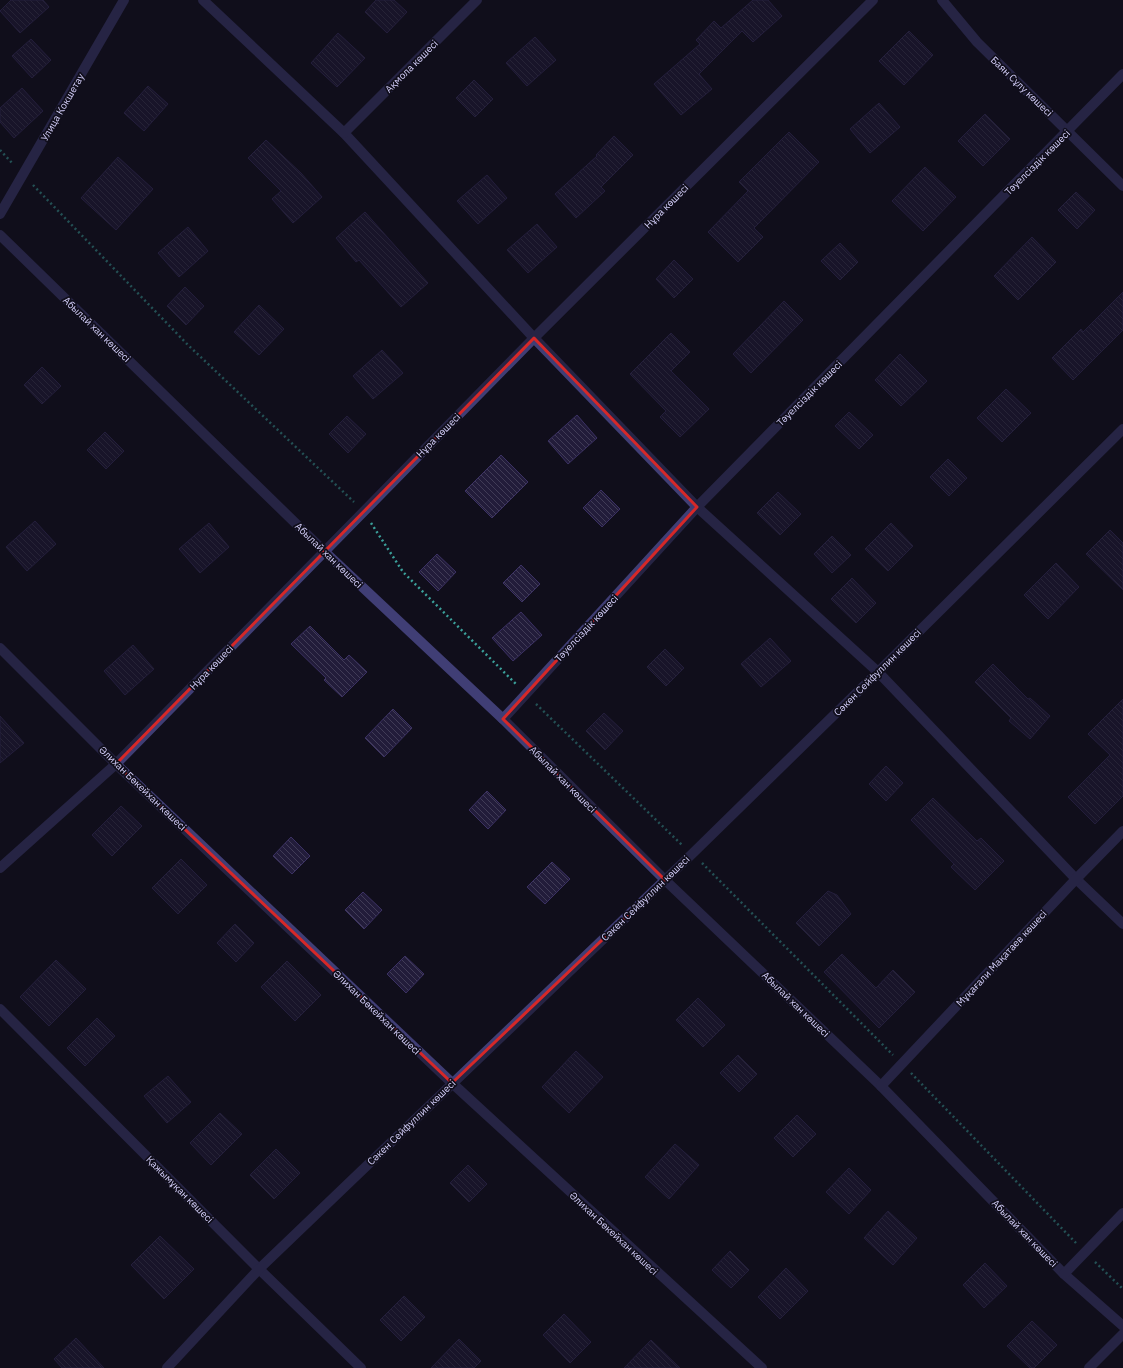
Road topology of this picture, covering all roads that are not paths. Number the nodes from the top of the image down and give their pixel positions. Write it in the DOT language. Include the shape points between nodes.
graph roads {
  1 [pos="124,0"];
  2 [pos="203,0"];
  3 [pos="477,0"];
  4 [pos="873,0"];
  5 [pos="942,0"];
  6 [pos="1123,74"];
  7 [pos="1068,131"];
  8 [pos="344,133"];
  9 [pos="1123,186"];
  10 [pos="0,214"];
  11 [pos="0,235"];
  12 [pos="534,338"];
  13 [pos="1123,429"];
  14 [pos="697,507"];
  15 [pos="324,551"];
  16 [pos="0,648"];
  17 [pos="878,672"];
  18 [pos="502,719"];
  19 [pos="116,764"];
  20 [pos="1123,832"];
  21 [pos="0,868"];
  22 [pos="1076,879"];
  23 [pos="665,880"];
  24 [pos="1123,924"];
  25 [pos="0,1009"];
  26 [pos="452,1083"];
  27 [pos="881,1086"];
  28 [pos="1123,1214"];
  29 [pos="259,1268"];
  30 [pos="1064,1274"];
  31 [pos="1123,1326"];
  32 [pos="1123,1334"];
  33 [pos="167,1368"];
  34 [pos="361,1368"];
  35 [pos="762,1368"];
  36 [pos="1089,1368"];
  1 -- 10 [label="street, Улица Кокшетау"];
  2 -- 8 [label="street"];
  3 -- 8 [label="street, Ақмола көшесі"];
  4 -- 12 [label="street, Нұра көшесі"];
  5 -- 7 [label="street, Баян Сұлу көшесі" via="977,42"];
  6 -- 7 [label="street, Тәуелсіздік көшесі"];
  7 -- 9 [label="street, Баян Сұлу көшесі"];
  7 -- 14 [label="street, Тәуелсіздік көшесі"];
  8 -- 12 [label="street"];
  11 -- 15 [label="street, Абылай хан көшесі"];
  12 -- 14 [label="street"];
  12 -- 15 [label="street, Нұра көшесі"];
  13 -- 17 [label="street, Сәкен Сейфуллин көшесі"];
  14 -- 17 [label="street"];
  14 -- 18 [label="street, Тәуелсіздік көшесі"];
  15 -- 18 [label="street, Абылай хан көшесі"];
  15 -- 19 [label="street, Нұра көшесі"];
  16 -- 19 [label="street, Әлихан Бөкейхан көшесі"];
  17 -- 22 [label="street"];
  17 -- 23 [label="street, Сәкен Сейфуллин көшесі"];
  18 -- 23 [label="street, Абылай хан көшесі"];
  19 -- 21 [label="street, Нұра көшесі"];
  19 -- 26 [label="street, Әлихан Бөкейхан көшесі"];
  20 -- 22 [label="street, Мұқағали Мақатаев көшесі"];
  22 -- 24 [label="street"];
  22 -- 27 [label="street, Мұқағали Мақатаев көшесі"];
  23 -- 26 [label="street, Сәкен Сейфуллин көшесі"];
  23 -- 27 [label="street, Абылай хан көшесі"];
  25 -- 29 [label="street, Қажымұқан көшесі"];
  26 -- 29 [label="street, Сәкен Сейфуллин көшесі"];
  26 -- 35 [label="street, Әлихан Бөкейхан көшесі"];
  27 -- 30 [label="street, Абылай хан көшесі"];
  28 -- 30 [label="street"];
  29 -- 33 [label="street, Сәкен Сейфуллин көшесі"];
  29 -- 34 [label="street, Қажымұқан көшесі"];
  30 -- 31 [label="street, Абылай хан көшесі"];
  32 -- 36 [label="street"];
}
